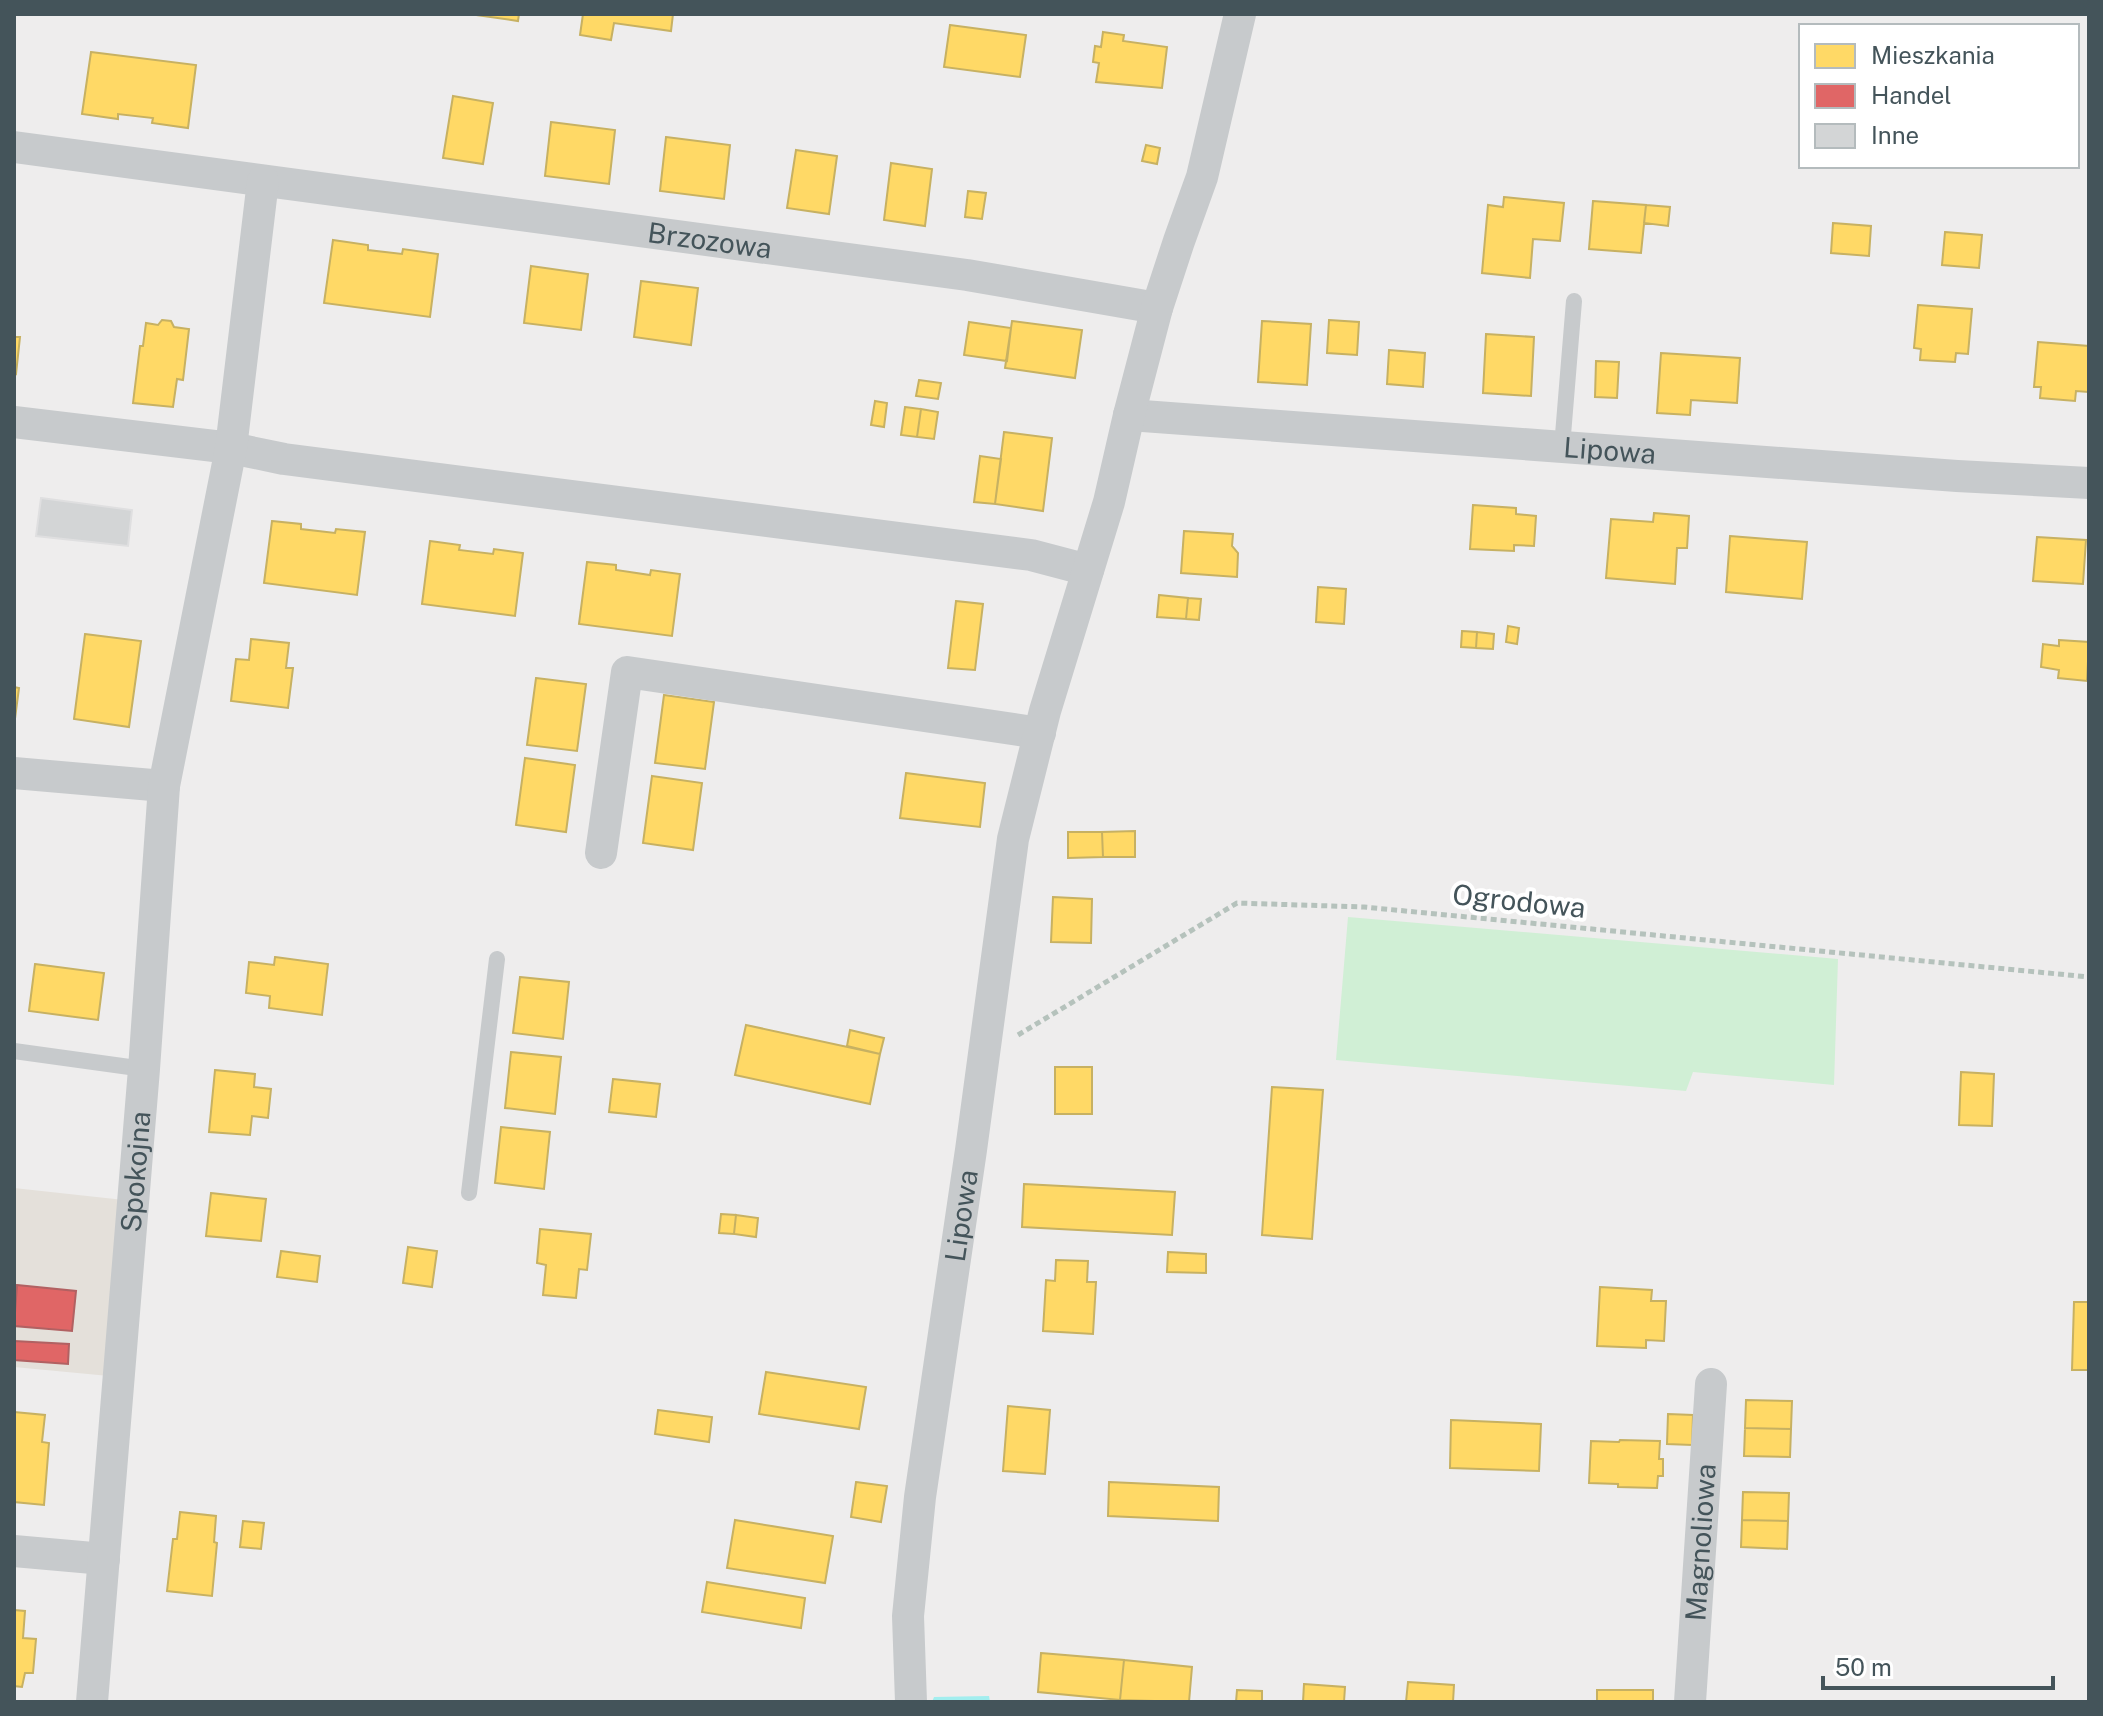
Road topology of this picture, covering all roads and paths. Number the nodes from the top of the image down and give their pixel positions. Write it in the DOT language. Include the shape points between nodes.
graph roads {
  1 [pos="1232,18"];
  2 [pos="14,147"];
  3 [pos="263,181"];
  4 [pos="1574,301"];
  5 [pos="1157,308"];
  6 [pos="1129,415"];
  7 [pos="14,422"];
  8 [pos="1562,447"];
  9 [pos="231,448"];
  10 [pos="2089,483"];
  11 [pos="1088,570"];
  12 [pos="1040,733"];
  13 [pos="14,773"];
  14 [pos="164,786"];
  15 [pos="601,853"];
  16 [pos="497,959"];
  17 [pos="2089,977"];
  18 [pos="14,1051"];
  19 [pos="985,1055"];
  20 [pos="144,1069"];
  21 [pos="469,1193"];
  22 [pos="1711,1384"];
  23 [pos="14,1551"];
  24 [pos="104,1559"];
  25 [pos="92,1702"];
  26 [pos="911,1702"];
  27 [pos="1690,1702"];
  1 -- 5 [label="street, Lipowa" via="1202,177"];
  2 -- 3 [label="street, Brzozowa"];
  3 -- 5 [label="street, Brzozowa" via="967,275"];
  3 -- 9 [label="street, Spokojna"];
  4 -- 8 [label="lane"];
  5 -- 6 [label="street, Lipowa"];
  6 -- 8 [label="street, Lipowa"];
  6 -- 11 [label="street, Lipowa"];
  7 -- 9 [label="street"];
  8 -- 10 [label="street, Lipowa"];
  9 -- 11 [label="street" via="1031,555"];
  9 -- 14 [label="street, Spokojna"];
  11 -- 12 [label="street, Lipowa"];
  12 -- 15 [label="street" via="627,672"];
  12 -- 19 [label="street, Lipowa" via="1013,839"];
  13 -- 14 [label="street"];
  14 -- 20 [label="street, Spokojna"];
  16 -- 21 [label="lane"];
  17 -- 19 [label="path, Ogrodowa" via="1364,907 1237,903"];
  18 -- 20 [label="lane"];
  19 -- 26 [label="street, Lipowa" via="920,1497 908,1616"];
  20 -- 24 [label="street, Spokojna"];
  22 -- 27 [label="street, Magnoliowa"];
  23 -- 24 [label="street"];
  24 -- 25 [label="street, Spokojna"];
}
